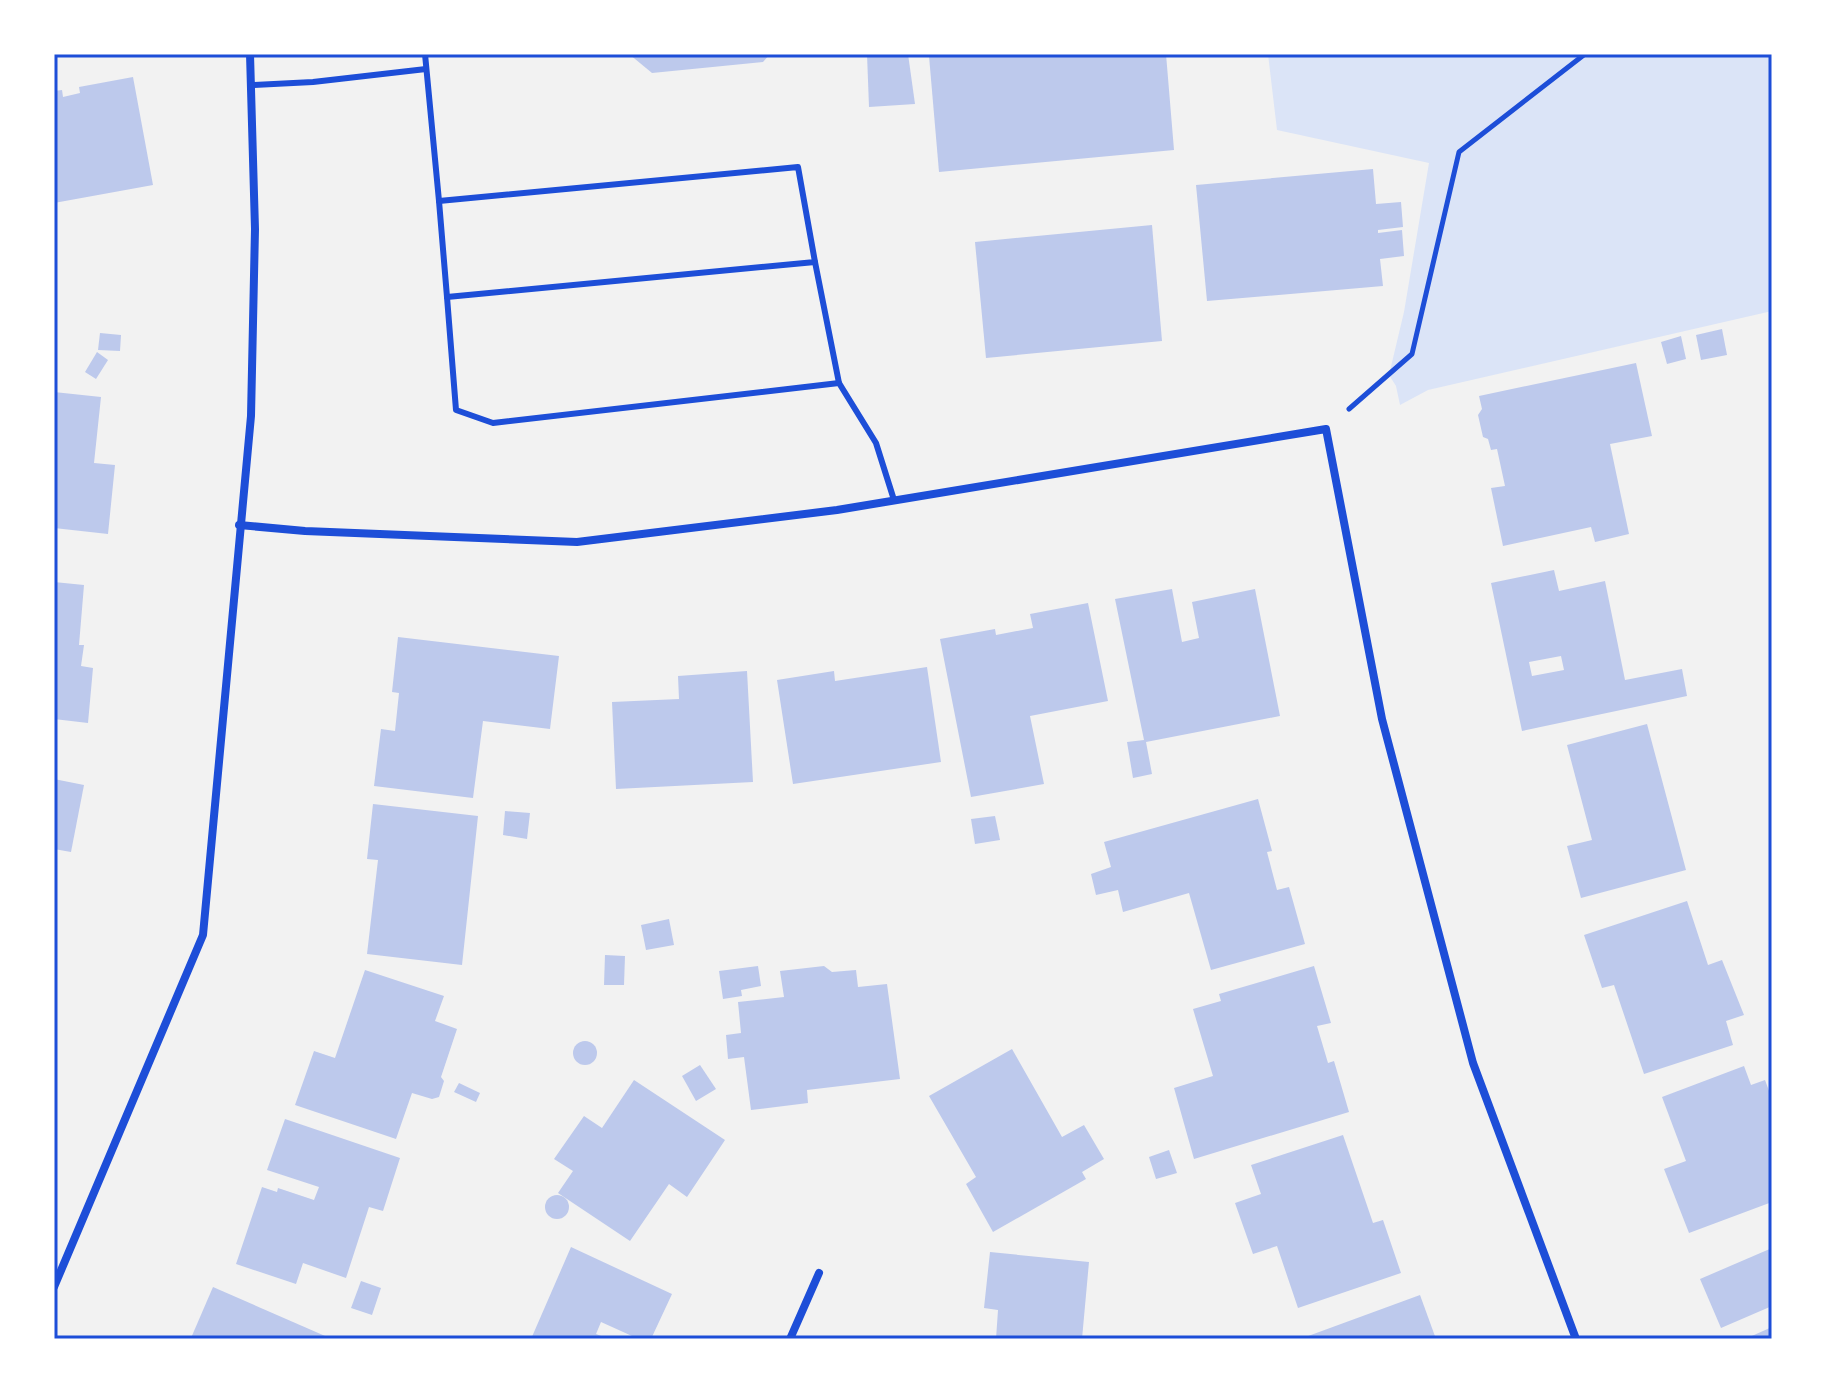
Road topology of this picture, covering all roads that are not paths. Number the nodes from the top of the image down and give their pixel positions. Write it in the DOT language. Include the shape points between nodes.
graph roads {
  1 [pos="250,54"];
  2 [pos="425,54"];
  3 [pos="426,69"];
  4 [pos="253,85"];
  5 [pos="439,201"];
  6 [pos="815,262"];
  7 [pos="447,297"];
  8 [pos="839,383"];
  9 [pos="894,500"];
  10 [pos="239,525"];
  11 [pos="819,1273"];
  12 [pos="54,1287"];
  13 [pos="790,1339"];
  14 [pos="1576,1339"];
  1 -- 4 [label="street"];
  2 -- 3 [label="lane"];
  3 -- 4 [label="lane"];
  3 -- 5 [label="lane"];
  4 -- 10 [label="street" via="251,416"];
  5 -- 6 [label="lane" via="798,167"];
  5 -- 7 [label="lane"];
  6 -- 7 [label="lane"];
  6 -- 8 [label="lane"];
  7 -- 8 [label="lane" via="456,410 493,423"];
  8 -- 9 [label="lane" via="876,443"];
  9 -- 10 [label="street" via="577,542"];
  9 -- 14 [label="street" via="1326,429 1382,719 1473,1063"];
  10 -- 12 [label="street" via="203,935"];
  11 -- 13 [label="street"];
}
